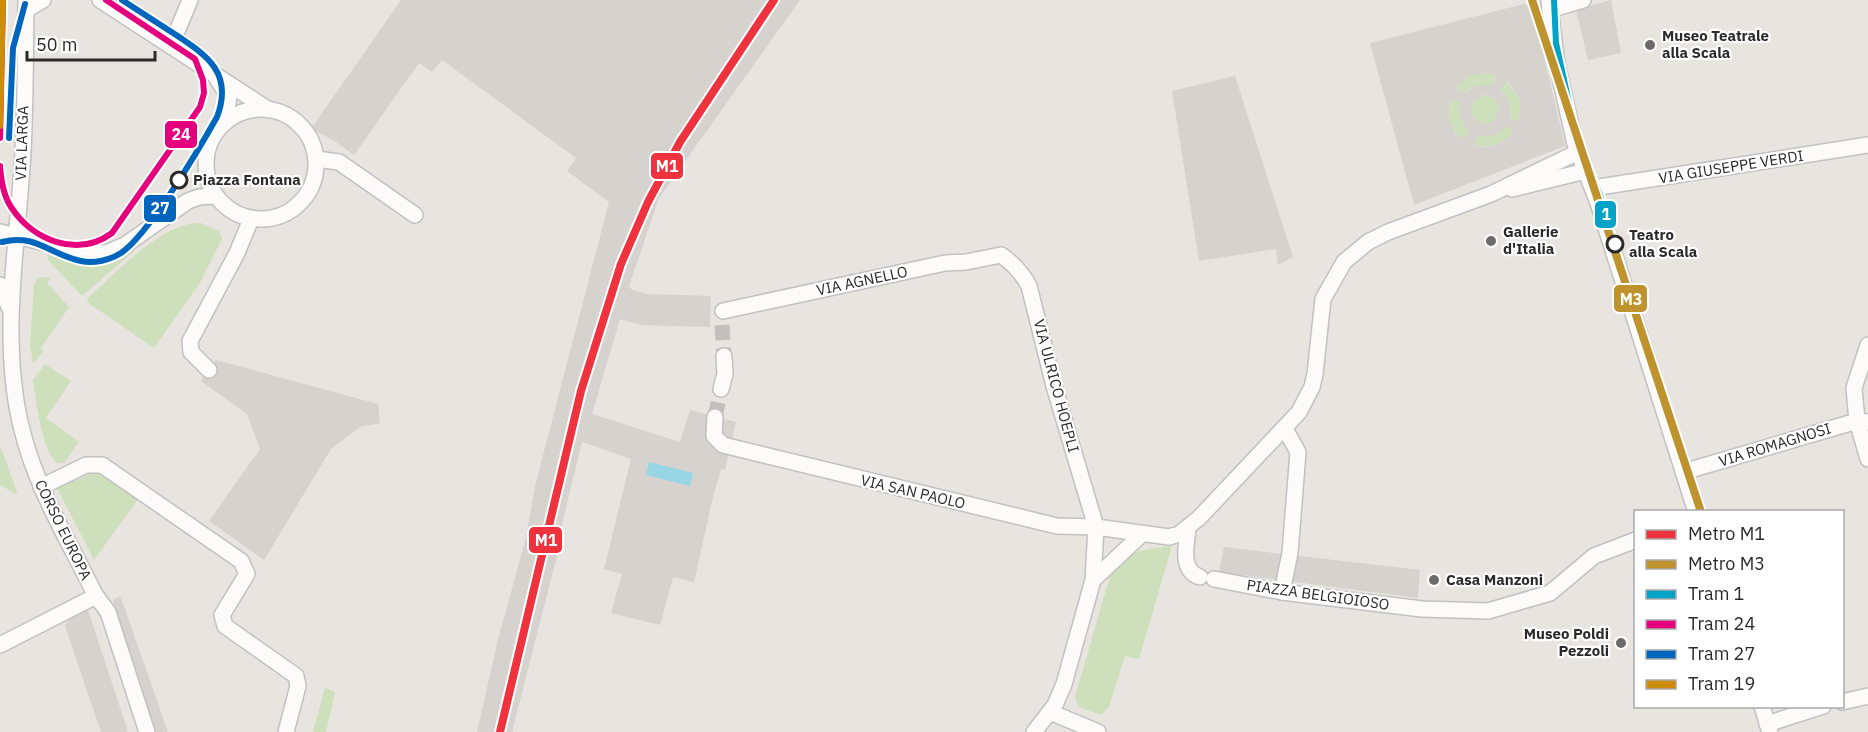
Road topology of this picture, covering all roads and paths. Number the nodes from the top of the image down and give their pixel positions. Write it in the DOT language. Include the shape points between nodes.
graph roads {
  1 [pos="43,0"];
  2 [pos="89,0"];
  3 [pos="190,0"];
  4 [pos="1583,0"];
  5 [pos="103,2"];
  6 [pos="26,5"];
  7 [pos="1549,5"];
  8 [pos="171,46"];
  9 [pos="216,77"];
  10 [pos="269,110"];
  11 [pos="224,123"];
  12 [pos="1868,145"];
  13 [pos="1578,152"];
  14 [pos="316,159"];
  15 [pos="1586,171"];
  16 [pos="1593,188"];
  17 [pos="1491,194"];
  18 [pos="216,196"];
  19 [pos="415,215"];
  20 [pos="250,219"];
  21 [pos="7,234"];
  22 [pos="1001,255"];
  23 [pos="0,285"];
  24 [pos="723,312"];
  25 [pos="12,319"];
  26 [pos="1868,345"];
  27 [pos="724,356"];
  28 [pos="209,370"];
  29 [pos="721,388"];
  30 [pos="715,417"];
  31 [pos="1862,421"];
  32 [pos="1285,429"];
  33 [pos="1868,459"];
  34 [pos="1683,472"];
  35 [pos="41,487"];
  36 [pos="1695,510"];
  37 [pos="1096,527"];
  38 [pos="1188,527"];
  39 [pos="1141,535"];
  40 [pos="1634,540"];
  41 [pos="1093,580"];
  42 [pos="1282,592"];
  43 [pos="96,596"];
  44 [pos="0,645"];
  45 [pos="1868,696"];
  46 [pos="1844,702"];
  47 [pos="1763,708"];
  48 [pos="1817,708"];
  49 [pos="1050,712"];
  50 [pos="1768,728"];
  51 [pos="147,732"];
  52 [pos="286,732"];
  53 [pos="1034,732"];
  54 [pos="1098,732"];
  1 -- 6 [label="street"];
  2 -- 5 [label="street"];
  3 -- 8 [label="street"];
  4 -- 7 [label="street"];
  5 -- 8 [label="street"];
  6 -- 21 [label="street, VIA LARGA" via="23,160"];
  7 -- 13 [label="street" via="1557,64"];
  8 -- 9 [label="street"];
  9 -- 10 [label="street"];
  9 -- 11 [label="street" via="229,98"];
  10 -- 11 [label="street" via="242,112"];
  10 -- 14 [label="street" via="282,113 299,125 310,139"];
  11 -- 18 [label="street" via="206,155 207,177"];
  12 -- 16 [label="street, VIA GIUSEPPE VERDI"];
  13 -- 15 [label="street"];
  13 -- 17 [label="street"];
  14 -- 19 [label="street" via="339,162"];
  14 -- 20 [label="street" via="312,183 299,204 278,217"];
  15 -- 16 [label="street"];
  15 -- 17 [label="street"];
  16 -- 34 [label="street"];
  17 -- 32 [label="street" via="1388,232 1353,254 1334,274 1323,299 1312,387"];
  18 -- 20 [label="street" via="236,214"];
  18 -- 21 [label="street" via="188,201 125,245 106,253 82,252"];
  20 -- 28 [label="street" via="237,253 189,344 193,356"];
  21 -- 25 [label="street, CORSO EUROPA"];
  22 -- 24 [label="street, VIA AGNELLO" via="945,263"];
  22 -- 37 [label="street, VIA ULRICO HOEPLI" via="1014,263 1029,286"];
  23 -- 25 [label="street, CORSO EUROPA"];
  25 -- 35 [label="street, CORSO EUROPA" via="11,364 18,413"];
  26 -- 31 [label="street" via="1854,388"];
  27 -- 29 [label="street"];
  30 -- 37 [label="street, VIA SAN PAOLO" via="714,436 730,447 1057,526"];
  31 -- 33 [label="street"];
  31 -- 34 [label="street, VIA ROMAGNOSI"];
  32 -- 38 [label="street"];
  32 -- 42 [label="street" via="1298,452 1290,553"];
  34 -- 36 [label="street"];
  35 -- 43 [label="street, CORSO EUROPA"];
  35 -- 52 [label="street" via="86,465 102,465 245,565 247,574 222,621 296,676 298,686"];
  37 -- 39 [label="street, VIA SAN PAOLO"];
  37 -- 41 [label="street, VIA ULRICO HOEPLI"];
  38 -- 39 [label="street, VIA SAN PAOLO" via="1169,537"];
  38 -- 42 [label="street, PIAZZA BELGIOIOSO" via="1186,564 1193,574"];
  39 -- 41 [label="street"];
  40 -- 42 [label="street, PIAZZA BELGIOIOSO" via="1594,556 1550,593 1488,611 1422,609"];
  41 -- 49 [label="street, VIA ULRICO HOEPLI" via="1064,684"];
  43 -- 44 [label="street"];
  43 -- 51 [label="street, CORSO EUROPA" via="108,612"];
  45 -- 46 [label="street"];
  47 -- 50 [label="street"];
  48 -- 50 [label="street"];
  49 -- 53 [label="street, VIA ULRICO HOEPLI"];
  49 -- 54 [label="street"];
}
